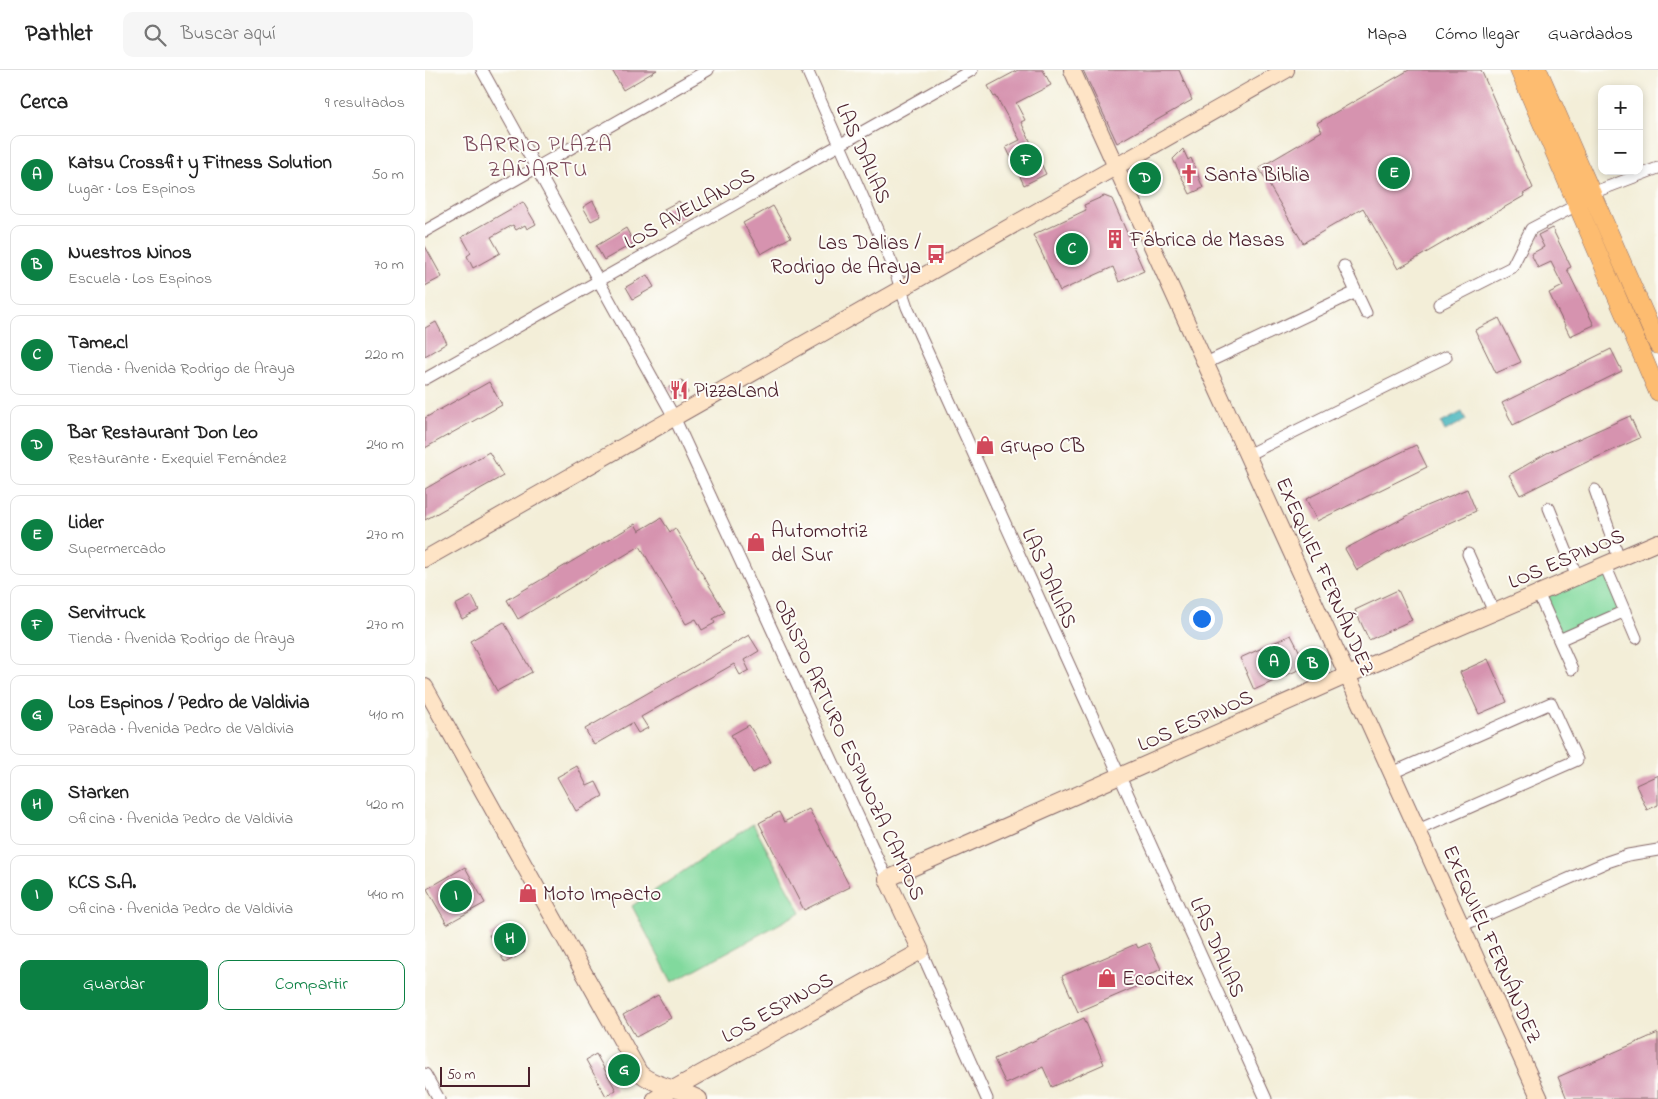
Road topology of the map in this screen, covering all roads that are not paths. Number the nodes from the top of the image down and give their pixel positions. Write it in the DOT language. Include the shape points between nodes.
graph roads {
  1 [pos="482,70"];
  2 [pos="708,70"];
  3 [pos="807,70"];
  4 [pos="972,70"];
  5 [pos="1072,70"];
  6 [pos="1286,70"];
  7 [pos="1519,70"];
  8 [pos="1539,70"];
  9 [pos="840,145"];
  10 [pos="1116,166"];
  11 [pos="536,168"];
  12 [pos="1658,168"];
  13 [pos="1592,194"];
  14 [pos="1577,205"];
  15 [pos="425,231"];
  16 [pos="1344,266"];
  17 [pos="599,281"];
  18 [pos="901,290"];
  19 [pos="1356,292"];
  20 [pos="1439,304"];
  21 [pos="1366,313"];
  22 [pos="1658,345"];
  23 [pos="1446,357"];
  24 [pos="1205,363"];
  25 [pos="425,379"];
  26 [pos="1658,392"];
  27 [pos="674,417"];
  28 [pos="1247,455"];
  29 [pos="1595,490"];
  30 [pos="1549,508"];
  31 [pos="1658,542"];
  32 [pos="1468,554"];
  33 [pos="425,559"];
  34 [pos="1612,562"];
  35 [pos="1577,576"];
  36 [pos="1538,593"];
  37 [pos="1625,611"];
  38 [pos="1494,612"];
  39 [pos="1636,638"];
  40 [pos="1559,640"];
  41 [pos="1572,669"];
  42 [pos="1348,676"];
  43 [pos="425,687"];
  44 [pos="1392,773"];
  45 [pos="1119,776"];
  46 [pos="1418,830"];
  47 [pos="1658,850"];
  48 [pos="887,879"];
  49 [pos="1461,926"];
  50 [pos="921,952"];
  51 [pos="427,1081"];
  52 [pos="675,1088"];
  53 [pos="439,1099"];
  54 [pos="655,1099"];
  55 [pos="699,1099"];
  56 [pos="987,1099"];
  57 [pos="1266,1099"];
  58 [pos="1540,1099"];
  1 -- 11 [label="street, OBISPO ARTURO ESPINOZA CAMPOS"];
  2 -- 11 [label="street"];
  3 -- 9 [label="street, LAS DALIAS"];
  4 -- 9 [label="street, LOS AVELLANOS"];
  5 -- 10 [label="street, EXEQUIEL FERNÁNDEZ"];
  6 -- 10 [label="street"];
  7 -- 14 [label="main road"];
  8 -- 13 [label="main road"];
  9 -- 17 [label="street, LOS AVELLANOS"];
  9 -- 18 [label="street, LAS DALIAS"];
  10 -- 18 [label="street"];
  10 -- 24 [label="street, EXEQUIEL FERNÁNDEZ"];
  11 -- 15 [label="street"];
  11 -- 17 [label="street, OBISPO ARTURO ESPINOZA CAMPOS"];
  12 -- 13 [label="street"];
  13 -- 22 [label="main road"];
  14 -- 20 [label="street" via="1531,229 1512,267"];
  14 -- 26 [label="main road"];
  16 -- 19 [label="street"];
  17 -- 25 [label="street, LOS AVELLANOS"];
  17 -- 27 [label="street, OBISPO ARTURO ESPINOZA CAMPOS"];
  18 -- 27 [label="street"];
  18 -- 45 [label="street, LAS DALIAS"];
  19 -- 21 [label="street"];
  19 -- 24 [label="street"];
  23 -- 28 [label="street"];
  24 -- 28 [label="street, EXEQUIEL FERNÁNDEZ"];
  27 -- 33 [label="street"];
  27 -- 48 [label="street, OBISPO ARTURO ESPINOZA CAMPOS"];
  28 -- 42 [label="street, EXEQUIEL FERNÁNDEZ"];
  29 -- 34 [label="street"];
  30 -- 35 [label="street"];
  31 -- 34 [label="street, LOS ESPINOS"];
  32 -- 38 [label="street"];
  34 -- 35 [label="street, LOS ESPINOS"];
  34 -- 37 [label="street"];
  35 -- 36 [label="street, LOS ESPINOS"];
  36 -- 38 [label="street, LOS ESPINOS"];
  36 -- 40 [label="street"];
  37 -- 39 [label="street"];
  37 -- 40 [label="street"];
  38 -- 42 [label="street, LOS ESPINOS"];
  40 -- 41 [label="street"];
  42 -- 44 [label="street, EXEQUIEL FERNÁNDEZ"];
  42 -- 45 [label="street, LOS ESPINOS"];
  43 -- 52 [label="street" via="639,1072 649,1080"];
  44 -- 46 [label="street, EXEQUIEL FERNÁNDEZ"];
  44 -- 46 [label="street" via="1551,703 1555,711 1577,760"];
  45 -- 48 [label="street, LOS ESPINOS"];
  45 -- 57 [label="street, LAS DALIAS"];
  46 -- 49 [label="street, EXEQUIEL FERNÁNDEZ"];
  47 -- 49 [label="street" via="1607,862"];
  48 -- 50 [label="street, OBISPO ARTURO ESPINOZA CAMPOS"];
  49 -- 58 [label="street, EXEQUIEL FERNÁNDEZ"];
  50 -- 52 [label="street, LOS ESPINOS"];
  50 -- 56 [label="street, OBISPO ARTURO ESPINOZA CAMPOS"];
  51 -- 53 [label="street"];
  52 -- 54 [label="street, LOS ESPINOS"];
  52 -- 55 [label="street"];
}
